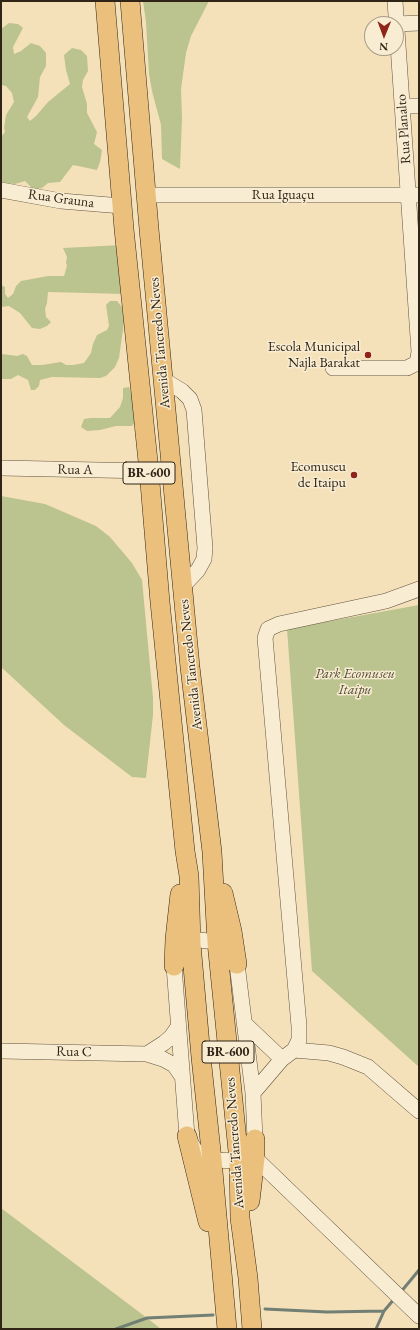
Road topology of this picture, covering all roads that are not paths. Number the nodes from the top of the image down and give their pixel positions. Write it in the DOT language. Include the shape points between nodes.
graph roads {
  1 [pos="105,1"];
  2 [pos="130,1"];
  3 [pos="395,1"];
  4 [pos="396,16"];
  5 [pos="404,24"];
  6 [pos="419,24"];
  7 [pos="399,56"];
  8 [pos="403,106"];
  9 [pos="419,106"];
  10 [pos="1,190"];
  11 [pos="146,195"];
  12 [pos="414,195"];
  13 [pos="122,206"];
  14 [pos="417,284"];
  15 [pos="333,368"];
  16 [pos="164,380"];
  17 [pos="1,468"];
  18 [pos="149,471"];
  19 [pos="183,586"];
  20 [pos="419,589"];
  21 [pos="185,851"];
  22 [pos="212,852"];
  23 [pos="217,942"];
  24 [pos="191,944"];
  25 [pos="238,964"];
  26 [pos="174,966"];
  27 [pos="245,1024"];
  28 [pos="178,1027"];
  29 [pos="294,1050"];
  30 [pos="1,1051"];
  31 [pos="147,1054"];
  32 [pos="282,1059"];
  33 [pos="181,1075"];
  34 [pos="253,1093"];
  35 [pos="419,1111"];
  36 [pos="187,1136"];
  37 [pos="250,1153"];
  38 [pos="212,1160"];
  39 [pos="222,1277"];
  40 [pos="419,1316"];
  41 [pos="227,1329"];
  42 [pos="252,1329"];
  1 -- 13 [label="main road, Avenida Tancredo Neves / BR-600"];
  2 -- 11 [label="main road, Avenida Tancredo Neves / BR-600"];
  3 -- 4 [label="street, Rua Planalto"];
  5 -- 6 [label="street"];
  7 -- 8 [label="street, Rua Planalto"];
  8 -- 9 [label="street"];
  8 -- 12 [label="street, Rua Planalto"];
  10 -- 13 [label="street, Rua Grauna" via="62,201"];
  11 -- 12 [label="street, Rua Iguaçu"];
  11 -- 16 [label="main road, Avenida Tancredo Neves / BR-600"];
  12 -- 14 [label="street, Rua Planalto"];
  13 -- 18 [label="main road, Avenida Tancredo Neves / BR-600"];
  14 -- 15 [label="street, Rua Planalto" via="417,363 407,368"];
  16 -- 19 [label="main road, Avenida Tancredo Neves / BR-600"];
  16 -- 19 [label="street" via="182,390 190,399 194,410 205,548 204,559 198,570"];
  17 -- 18 [label="street, Rua A"];
  18 -- 21 [label="main road, Avenida Tancredo Neves / BR-600"];
  19 -- 22 [label="main road, Avenida Tancredo Neves / BR-600"];
  20 -- 29 [label="street" via="386,601 279,624 268,629 265,638 299,1026 299,1040"];
  21 -- 24 [label="main road, Avenida Tancredo Neves / BR-600" via="189,876"];
  21 -- 26 [label="main road"];
  22 -- 23 [label="main road, Avenida Tancredo Neves / BR-600"];
  22 -- 25 [label="main road"];
  23 -- 24 [label="street" via="199,940"];
  23 -- 25 [label="street"];
  23 -- 37 [label="main road, Avenida Tancredo Neves / BR-600"];
  24 -- 26 [label="street" via="177,956"];
  24 -- 38 [label="main road, Avenida Tancredo Neves / BR-600"];
  25 -- 27 [label="street"];
  26 -- 28 [label="street"];
  27 -- 32 [label="street"];
  27 -- 34 [label="street"];
  28 -- 31 [label="street" via="171,1037"];
  28 -- 33 [label="street"];
  29 -- 32 [label="street"];
  29 -- 35 [label="street" via="329,1053 368,1067"];
  30 -- 31 [label="street, Rua C"];
  31 -- 33 [label="street, Rua C" via="174,1064"];
  32 -- 34 [label="street"];
  33 -- 36 [label="street"];
  34 -- 37 [label="street"];
  36 -- 38 [label="street" via="195,1150"];
  36 -- 39 [label="main road"];
  37 -- 38 [label="street"];
  37 -- 40 [label="street"];
  37 -- 42 [label="main road, Avenida Tancredo Neves" via="248,1278"];
  38 -- 39 [label="main road, Avenida Tancredo Neves / BR-600"];
  39 -- 41 [label="main road, Avenida Tancredo Neves / BR-600"];
}
